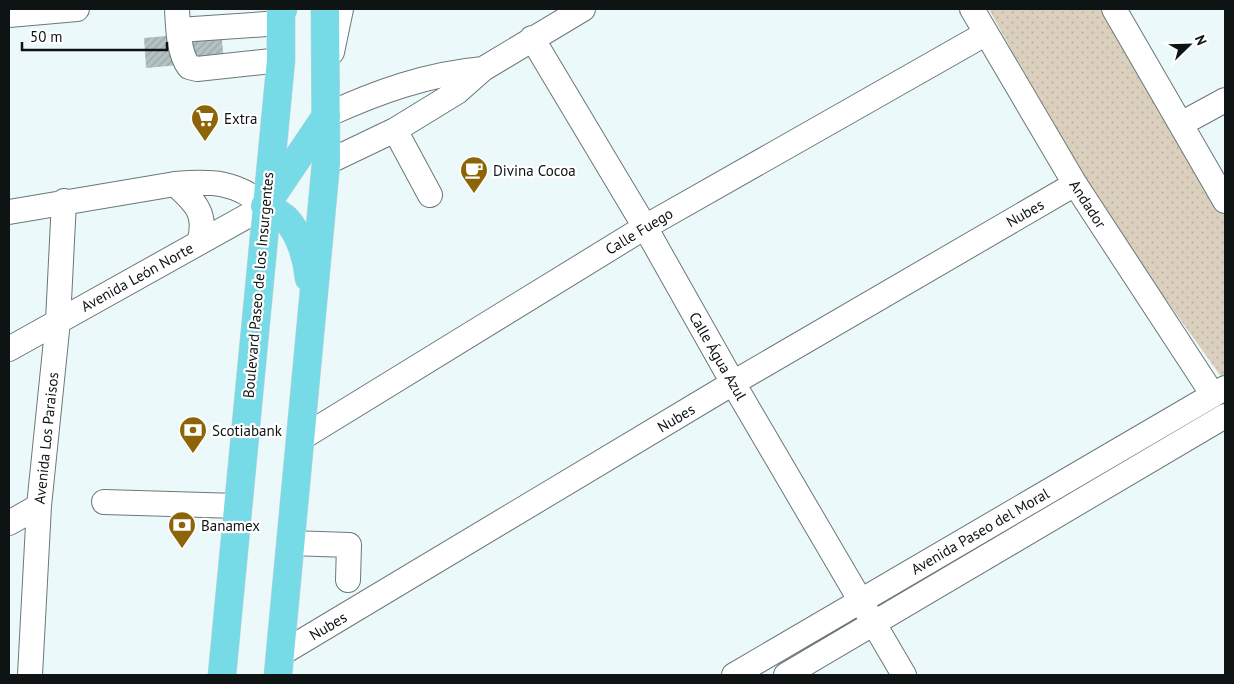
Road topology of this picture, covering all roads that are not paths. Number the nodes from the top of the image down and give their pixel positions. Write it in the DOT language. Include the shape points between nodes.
graph roads {
  1 [pos="77,9"];
  2 [pos="325,9"];
  3 [pos="341,9"];
  4 [pos="583,9"];
  5 [pos="972,9"];
  6 [pos="1114,9"];
  7 [pos="281,14"];
  8 [pos="9,15"];
  9 [pos="178,20"];
  10 [pos="985,34"];
  11 [pos="532,38"];
  12 [pos="281,60"];
  13 [pos="483,69"];
  14 [pos="325,86"];
  15 [pos="1225,100"];
  16 [pos="327,115"];
  17 [pos="1181,124"];
  18 [pos="396,130"];
  19 [pos="326,163"];
  20 [pos="175,184"];
  21 [pos="1075,184"];
  22 [pos="430,196"];
  23 [pos="64,201"];
  24 [pos="1225,201"];
  25 [pos="266,206"];
  26 [pos="9,212"];
  27 [pos="645,227"];
  28 [pos="199,242"];
  29 [pos="312,318"];
  30 [pos="58,321"];
  31 [pos="9,349"];
  32 [pos="733,383"];
  33 [pos="1219,391"];
  34 [pos="1225,416"];
  35 [pos="300,439"];
  36 [pos="104,502"];
  37 [pos="39,506"];
  38 [pos="238,506"];
  39 [pos="9,523"];
  40 [pos="290,543"];
  41 [pos="348,580"];
  42 [pos="861,601"];
  43 [pos="875,624"];
  44 [pos="279,665"];
  45 [pos="29,675"];
  46 [pos="222,675"];
  47 [pos="734,675"];
  48 [pos="786,675"];
  49 [pos="904,675"];
  1 -- 8 [label="street"];
  2 -- 14 [label="main road"];
  3 -- 14 [label="street"];
  4 -- 11 [label="street"];
  5 -- 10 [label="street, Andador"];
  6 -- 17 [label="street"];
  7 -- 9 [label="street"];
  7 -- 12 [label="main road, Boulevard Paseo de los Insurgentes"];
  9 -- 12 [label="street" via="186,63 192,68"];
  10 -- 21 [label="street, Andador"];
  10 -- 27 [label="street, Calle Fuego"];
  11 -- 13 [label="street"];
  11 -- 27 [label="street, Calle Água Azul"];
  12 -- 25 [label="main road, Boulevard Paseo de los Insurgentes"];
  13 -- 16 [label="street" via="428,77 391,88"];
  13 -- 18 [label="street" via="457,92"];
  14 -- 16 [label="main road"];
  15 -- 17 [label="street"];
  16 -- 19 [label="main road"];
  16 -- 25 [label="main road"];
  17 -- 24 [label="street"];
  18 -- 19 [label="street"];
  18 -- 22 [label="street"];
  19 -- 29 [label="main road"];
  20 -- 23 [label="street"];
  20 -- 25 [label="street" via="219,182 243,191"];
  20 -- 28 [label="street" via="198,207 203,230"];
  21 -- 32 [label="street, Nubes"];
  21 -- 33 [label="street, Andador"];
  23 -- 26 [label="street"];
  23 -- 30 [label="street, Avenida Los Paraisos"];
  25 -- 28 [label="street, Avenida León Norte"];
  25 -- 29 [label="main road" via="285,218 304,252"];
  25 -- 38 [label="main road, Boulevard Paseo de los Insurgentes"];
  27 -- 32 [label="street, Calle Água Azul"];
  27 -- 35 [label="street, Calle Fuego"];
  28 -- 30 [label="street, Avenida León Norte"];
  29 -- 35 [label="main road"];
  30 -- 31 [label="street, Avenida León Norte"];
  30 -- 37 [label="street, Avenida Los Paraisos"];
  32 -- 42 [label="street, Calle Água Azul"];
  32 -- 44 [label="street, Nubes"];
  33 -- 42 [label="street, Avenida Paseo del Moral"];
  34 -- 43 [label="street, Avenida Paseo del Moral"];
  35 -- 40 [label="main road"];
  36 -- 38 [label="street"];
  37 -- 39 [label="street"];
  37 -- 45 [label="street, Avenida Los Paraisos"];
  38 -- 46 [label="main road, Boulevard Paseo de los Insurgentes"];
  40 -- 41 [label="street" via="349,545"];
  40 -- 44 [label="main road"];
  42 -- 43 [label="street, Calle Água Azul"];
  42 -- 47 [label="street, Avenida Paseo del Moral"];
  43 -- 48 [label="street, Avenida Paseo del Moral"];
  43 -- 49 [label="street, Calle Água Azul"];
}
